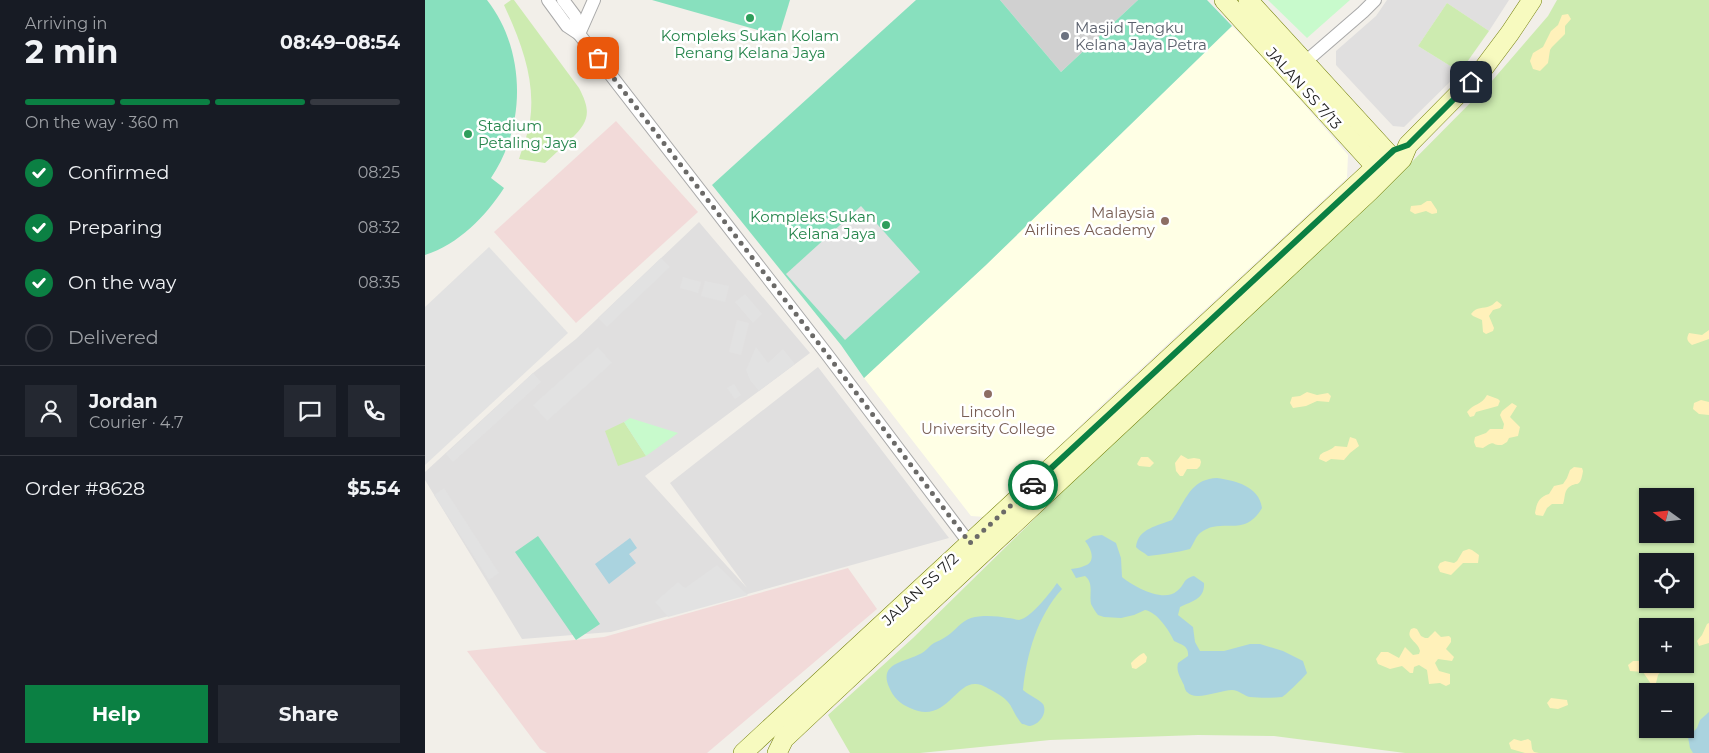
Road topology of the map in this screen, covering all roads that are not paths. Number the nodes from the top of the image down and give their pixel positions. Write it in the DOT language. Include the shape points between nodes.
graph roads {
  1 [pos="548,0"];
  2 [pos="563,0"];
  3 [pos="593,0"];
  4 [pos="1224,0"];
  5 [pos="1248,0"];
  6 [pos="1375,0"];
  7 [pos="1532,0"];
  8 [pos="579,34"];
  9 [pos="1271,38"];
  10 [pos="1305,63"];
  11 [pos="1387,166"];
  12 [pos="975,549"];
  13 [pos="743,753"];
  14 [pos="777,753"];
  1 -- 8 [label="street" via="567,26"];
  2 -- 8 [label="street" via="575,16"];
  3 -- 8 [label="street"];
  4 -- 9 [label="street, JALAN SS 7/13"];
  5 -- 9 [label="street, JALAN SS 7/13"];
  6 -- 10 [label="street"];
  7 -- 11 [label="street, JALAN SS 7/2" via="1483,69 1408,145 1394,150"];
  8 -- 12 [label="street"];
  9 -- 10 [label="street, JALAN SS 7/13"];
  9 -- 11 [label="street, JALAN SS 7/13"];
  10 -- 11 [label="street, JALAN SS 7/13"];
  11 -- 12 [label="street, JALAN SS 7/2"];
  12 -- 13 [label="street, JALAN SS 7/2"];
  12 -- 14 [label="street, JALAN SS 7/2" via="784,739"];
}
